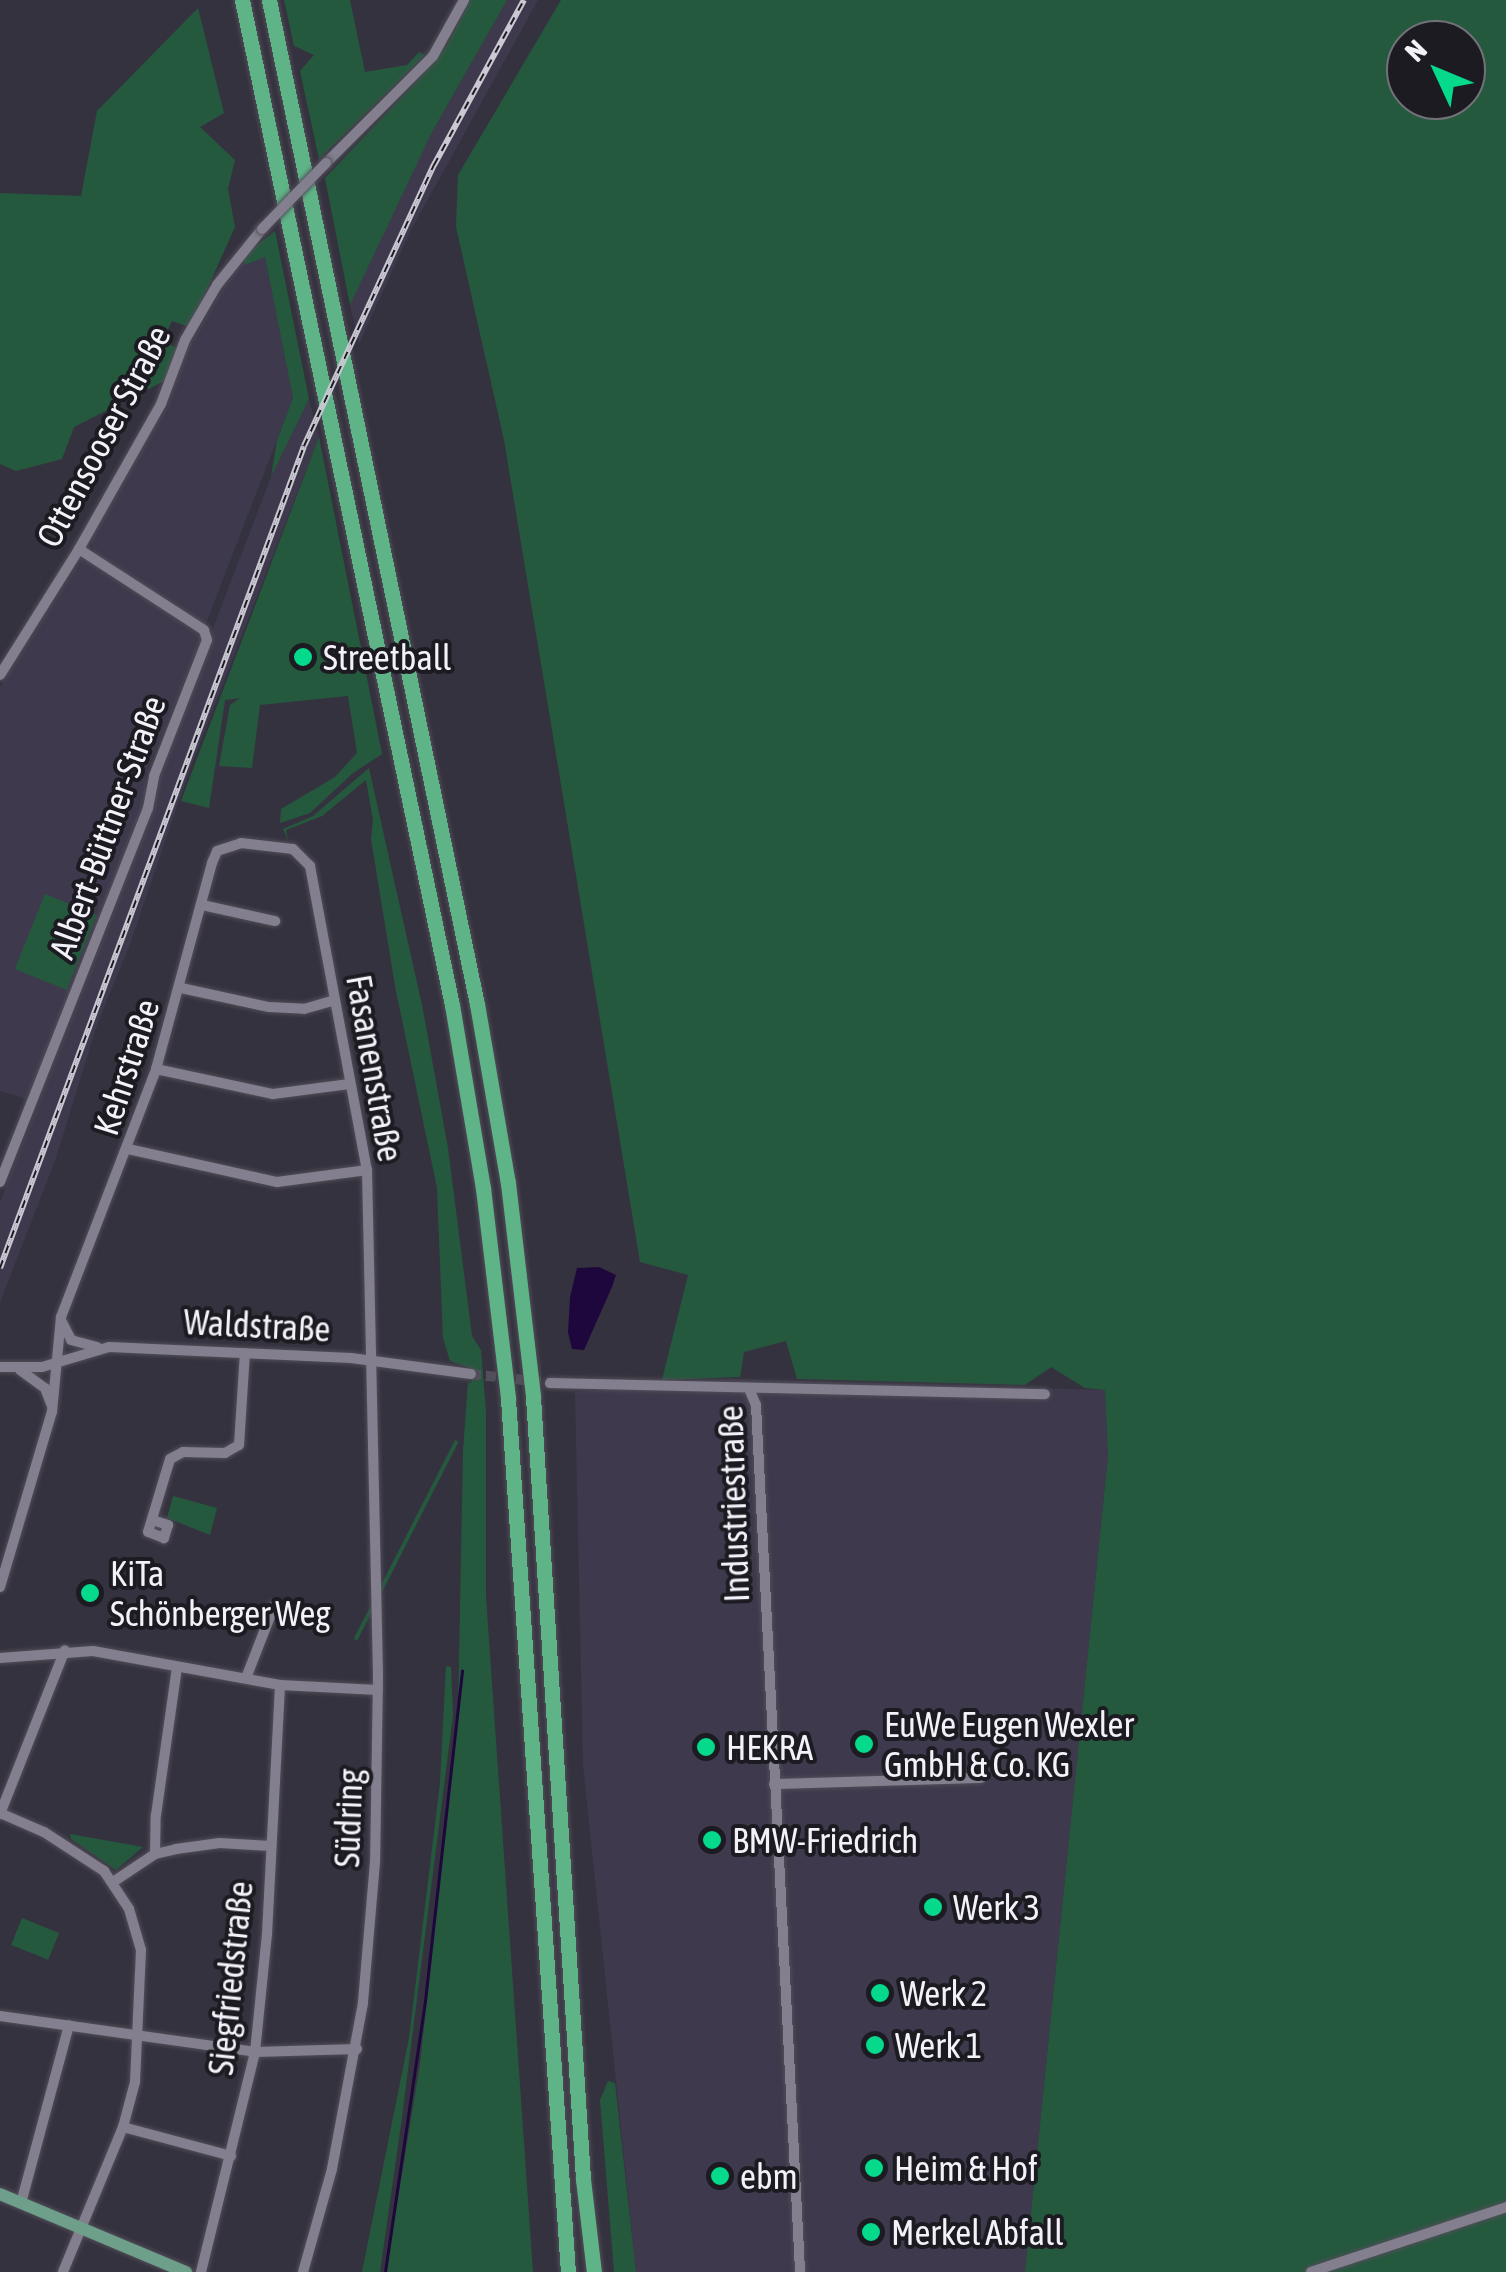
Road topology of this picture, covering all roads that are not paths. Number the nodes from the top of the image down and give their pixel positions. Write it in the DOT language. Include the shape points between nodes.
graph roads {
  1 [pos="242,0"];
  2 [pos="269,0"];
  3 [pos="464,0"];
  4 [pos="78,549"];
  5 [pos="0,675"];
  6 [pos="240,843"];
  7 [pos="202,905"];
  8 [pos="275,921"];
  9 [pos="180,988"];
  10 [pos="335,1000"];
  11 [pos="156,1069"];
  12 [pos="349,1084"];
  13 [pos="128,1149"];
  14 [pos="367,1170"];
  15 [pos="0,1182"];
  16 [pos="61,1318"];
  17 [pos="98,1348"];
  18 [pos="245,1353"];
  19 [pos="370,1359"];
  20 [pos="56,1360"];
  21 [pos="0,1366"];
  22 [pos="19,1370"];
  23 [pos="471,1374"];
  24 [pos="550,1383"];
  25 [pos="750,1391"];
  26 [pos="1046,1394"];
  27 [pos="52,1412"];
  28 [pos="152,1520"];
  29 [pos="0,1587"];
  30 [pos="274,1606"];
  31 [pos="65,1650"];
  32 [pos="0,1658"];
  33 [pos="177,1667"];
  34 [pos="246,1678"];
  35 [pos="280,1685"];
  36 [pos="378,1690"];
  37 [pos="981,1778"];
  38 [pos="774,1784"];
  39 [pos="0,1813"];
  40 [pos="270,1846"];
  41 [pos="155,1854"];
  42 [pos="113,1882"];
  43 [pos="3,2016"];
  44 [pos="69,2025"];
  45 [pos="0,2030"];
  46 [pos="139,2034"];
  47 [pos="357,2049"];
  48 [pos="255,2052"];
  49 [pos="123,2127"];
  50 [pos="231,2156"];
  51 [pos="0,2194"];
  52 [pos="21,2204"];
  53 [pos="1506,2207"];
  54 [pos="82,2229"];
  55 [pos="64,2272"];
  56 [pos="186,2272"];
  57 [pos="201,2272"];
  58 [pos="303,2272"];
  59 [pos="568,2272"];
  60 [pos="594,2272"];
  61 [pos="800,2272"];
  62 [pos="1311,2272"];
  1 -- 59 [label="highway" via="452,1005 483,1188 508,1398"];
  2 -- 60 [label="highway" via="508,1183 533,1397"];
  3 -- 4 [label="street, Ottensooser Straße, bridge" via="433,56 262,228 218,285"];
  4 -- 5 [label="street, Ottensooser Straße"];
  4 -- 15 [label="street, Albert-Büttner-Straße" via="204,630 208,640"];
  6 -- 7 [label="street, Kehrstraße" via="218,851"];
  6 -- 10 [label="street, Fasanenstraße" via="292,848 310,866"];
  7 -- 8 [label="street"];
  7 -- 9 [label="street, Kehrstraße"];
  9 -- 10 [label="street" via="269,1007 304,1009"];
  9 -- 11 [label="street, Kehrstraße"];
  10 -- 12 [label="street, Fasanenstraße"];
  11 -- 12 [label="street" via="273,1094"];
  11 -- 13 [label="street, Kehrstraße"];
  12 -- 14 [label="street, Fasanenstraße"];
  13 -- 14 [label="street" via="277,1182"];
  13 -- 16 [label="street, Kehrstraße"];
  14 -- 19 [label="street, Fasanenstraße"];
  16 -- 17 [label="street" via="71,1340"];
  16 -- 20 [label="street, Kehrstraße"];
  17 -- 18 [label="street, Waldstraße"];
  17 -- 20 [label="street, Waldstraße"];
  18 -- 19 [label="street, Waldstraße"];
  18 -- 28 [label="street" via="240,1445 170,1459"];
  19 -- 23 [label="street, Waldstraße"];
  19 -- 36 [label="street, Südring"];
  20 -- 22 [label="street, Waldstraße"];
  20 -- 27 [label="street, Kehrstraße"];
  21 -- 22 [label="street"];
  22 -- 27 [label="street" via="45,1388"];
  24 -- 25 [label="street"];
  25 -- 26 [label="street, Industriestraße"];
  25 -- 38 [label="street, Industriestraße" via="756,1406"];
  27 -- 29 [label="street, Kehrstraße"];
  30 -- 34 [label="street"];
  31 -- 32 [label="street"];
  31 -- 33 [label="street"];
  31 -- 39 [label="street"];
  33 -- 34 [label="street"];
  33 -- 41 [label="street"];
  34 -- 35 [label="street"];
  35 -- 36 [label="street"];
  35 -- 40 [label="street, Siegfriedstraße"];
  36 -- 47 [label="street, Südring" via="375,1862"];
  37 -- 38 [label="street"];
  38 -- 61 [label="street, Industriestraße"];
  39 -- 42 [label="street" via="71,1848"];
  40 -- 41 [label="street" via="197,1845"];
  40 -- 48 [label="street, Siegfriedstraße"];
  41 -- 42 [label="street"];
  42 -- 46 [label="street" via="141,1950"];
  43 -- 44 [label="street"];
  43 -- 45 [label="street"];
  44 -- 46 [label="street"];
  44 -- 52 [label="street"];
  46 -- 48 [label="street"];
  46 -- 49 [label="street"];
  47 -- 48 [label="street"];
  47 -- 58 [label="street, Südring"];
  48 -- 50 [label="street, Siegfriedstraße"];
  49 -- 50 [label="street"];
  49 -- 54 [label="street"];
  50 -- 57 [label="street, Siegfriedstraße"];
  51 -- 52 [label="main road"];
  52 -- 54 [label="main road"];
  53 -- 62 [label="street"];
  54 -- 55 [label="street"];
  54 -- 56 [label="main road"];
}
